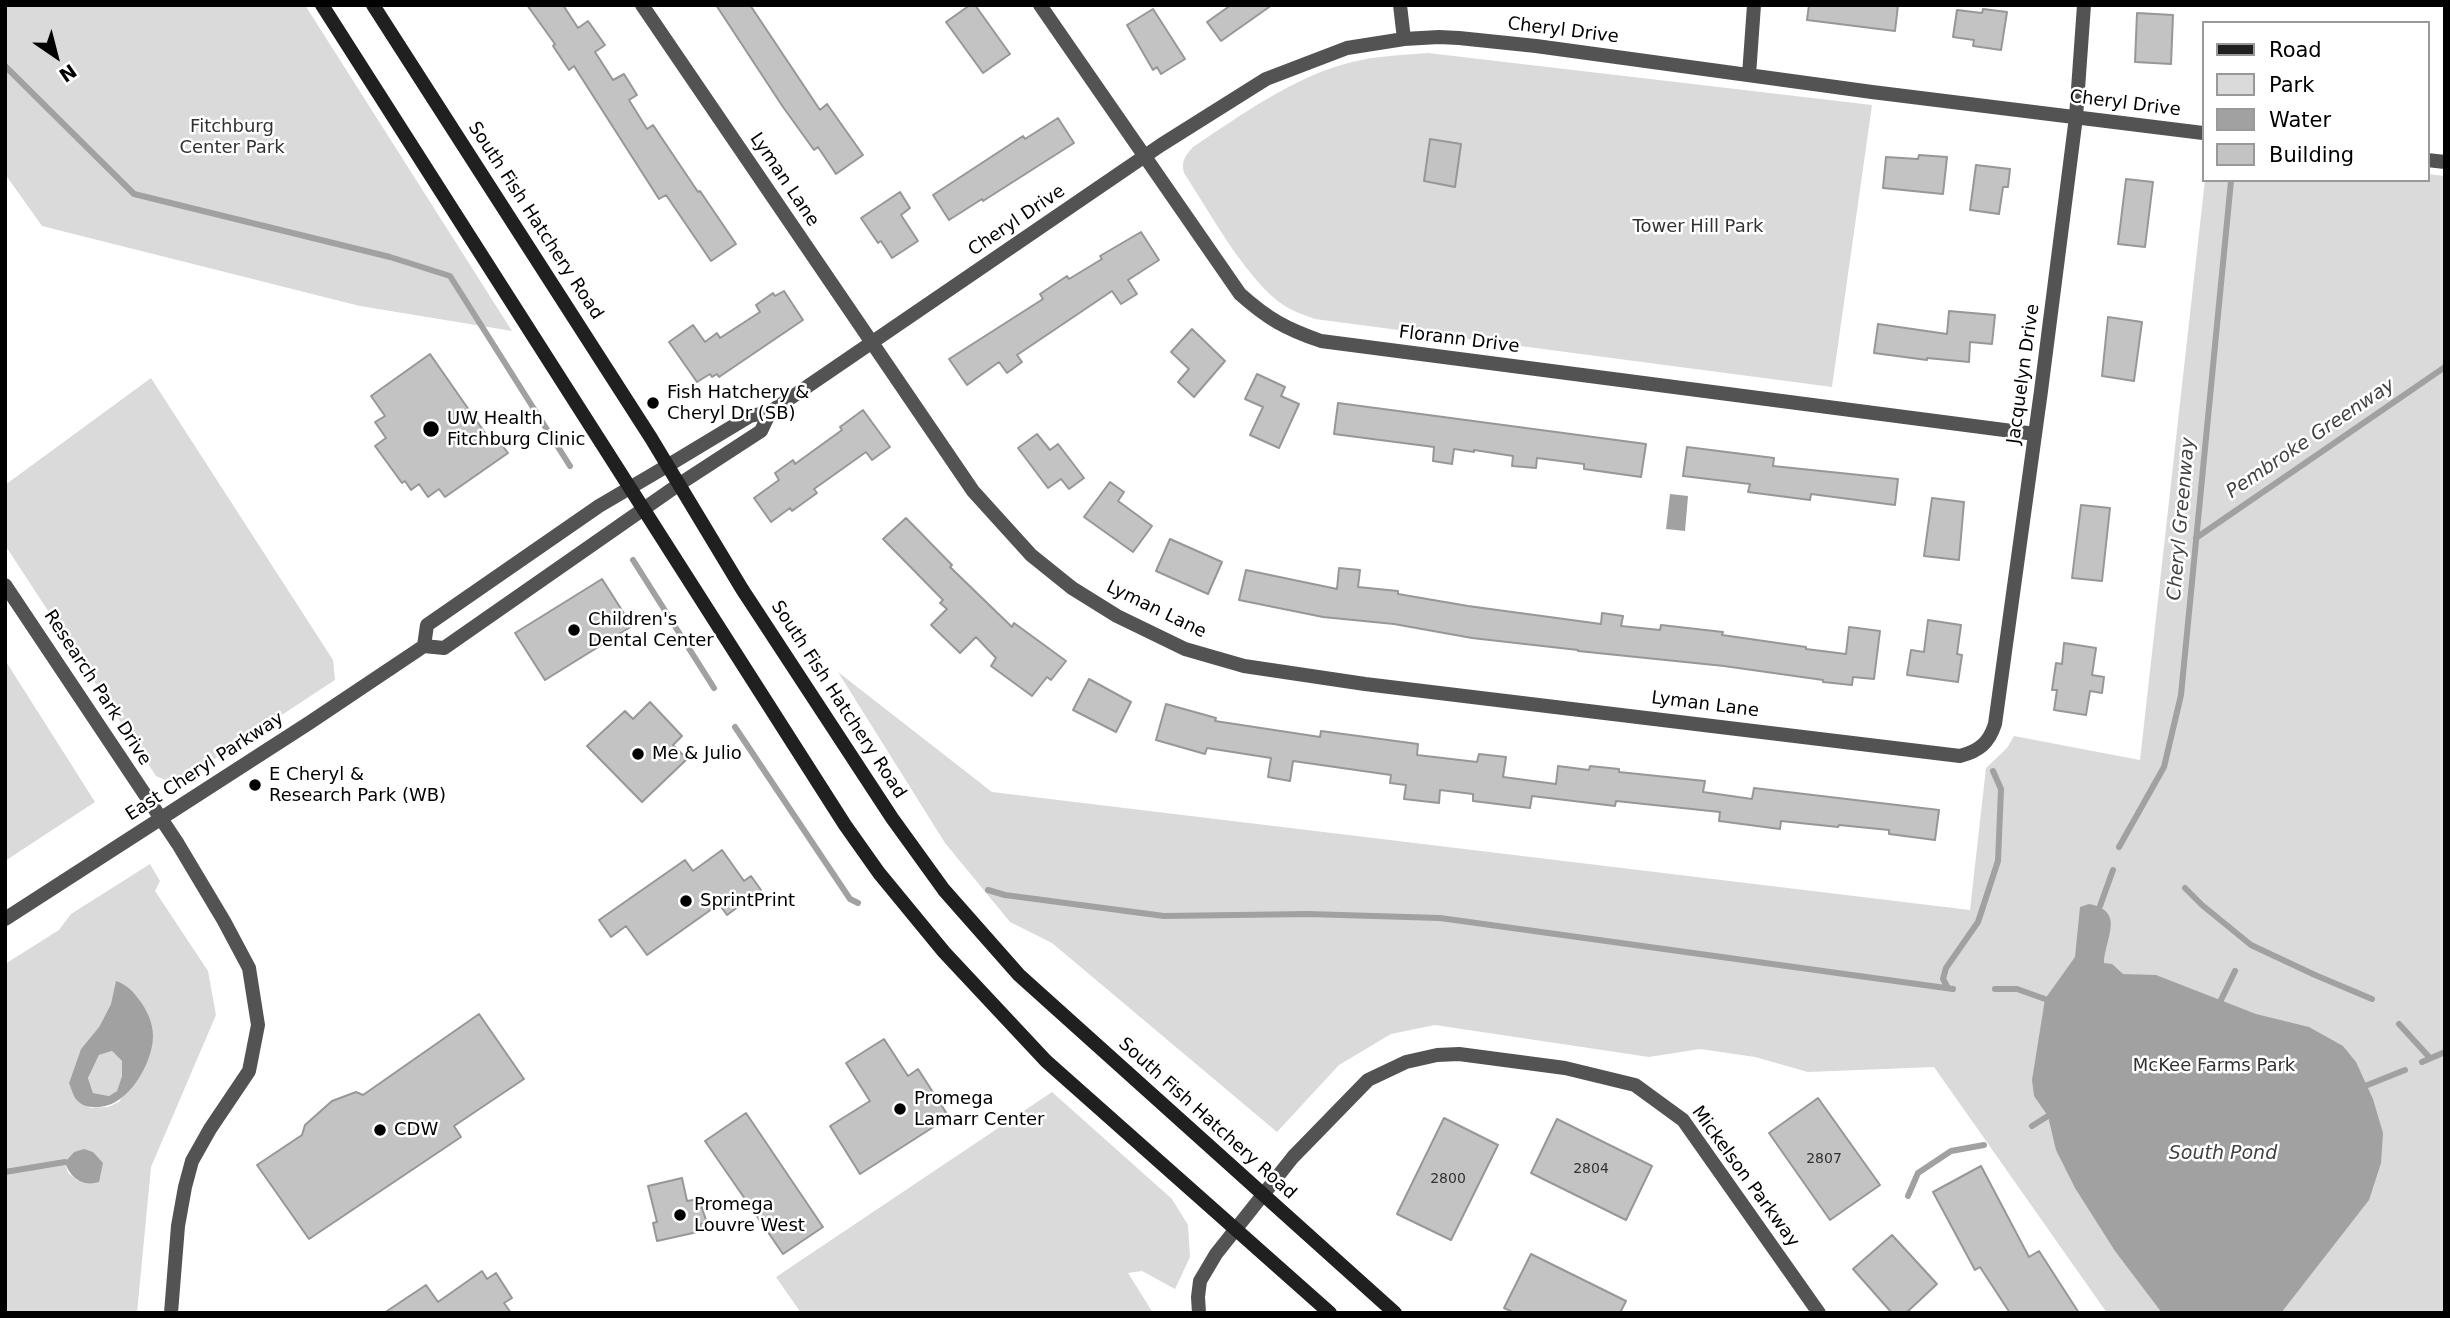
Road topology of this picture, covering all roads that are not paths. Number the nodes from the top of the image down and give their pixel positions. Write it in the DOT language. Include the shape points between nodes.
graph roads {
  1 [pos="323,5"];
  2 [pos="373,5"];
  3 [pos="642,5"];
  4 [pos="1040,5"];
  5 [pos="1400,5"];
  6 [pos="1754,5"];
  7 [pos="2084,5"];
  8 [pos="1404,39"];
  9 [pos="1749,75"];
  10 [pos="2076,117"];
  11 [pos="2202,133"];
  12 [pos="1144,157"];
  13 [pos="871,343"];
  14 [pos="770,412"];
  15 [pos="2035,434"];
  16 [pos="667,466"];
  17 [pos="678,485"];
  18 [pos="630,488"];
  19 [pos="643,509"];
  20 [pos="5,585"];
  21 [pos="424,646"];
  22 [pos="1986,744"];
  23 [pos="161,819"];
  24 [pos="5,919"];
  25 [pos="1262,1195"];
  26 [pos="1234,1229"];
  27 [pos="171,1313"];
  28 [pos="1199,1313"];
  29 [pos="1330,1313"];
  30 [pos="1395,1313"];
  31 [pos="1819,1313"];
  1 -- 18 [label="main road"];
  2 -- 16 [label="main road, South Fish Hatchery Road"];
  3 -- 13 [label="street, Lyman Lane"];
  4 -- 12 [label="street, Florann Drive"];
  5 -- 8 [label="street"];
  6 -- 9 [label="street"];
  7 -- 10 [label="street, Jacquelyn Drive"];
  8 -- 9 [label="street, Cheryl Drive" via="1439,37 1536,46"];
  8 -- 12 [label="street, Cheryl Drive" via="1347,48 1266,79"];
  9 -- 10 [label="street, Cheryl Drive"];
  10 -- 11 [label="street, Cheryl Drive"];
  10 -- 15 [label="street, Jacquelyn Drive"];
  12 -- 13 [label="street, Cheryl Drive"];
  12 -- 15 [label="street, Florann Drive" via="1240,294 1264,316 1321,341"];
  13 -- 14 [label="street, Cheryl Drive"];
  13 -- 22 [label="street, Lyman Lane" via="972,491 1031,555 1117,616 1185,649 1244,666 1365,684 1960,756"];
  14 -- 16 [label="street, Cheryl Drive" via="750,416"];
  14 -- 17 [label="street, Cheryl Drive" via="761,431"];
  15 -- 22 [label="street, Jacquelyn Drive" via="1995,724"];
  16 -- 17 [label="main road, South Fish Hatchery Road"];
  16 -- 18 [label="street"];
  17 -- 19 [label="street, East Cheryl Parkway"];
  17 -- 25 [label="main road, South Fish Hatchery Road" via="892,818 944,890 1020,975"];
  18 -- 19 [label="main road"];
  18 -- 21 [label="street" via="427,625"];
  19 -- 21 [label="street, East Cheryl Parkway" via="444,648"];
  19 -- 26 [label="main road" via="845,825 912,915 1046,1061"];
  20 -- 23 [label="street, Research Park Drive"];
  21 -- 23 [label="street, East Cheryl Parkway"];
  23 -- 24 [label="street, East Cheryl Parkway"];
  23 -- 27 [label="street, Research Park Drive" via="249,968 258,1025 249,1071 192,1161 178,1226"];
  25 -- 26 [label="street, Mickelson Parkway"];
  25 -- 30 [label="main road, South Fish Hatchery Road"];
  25 -- 31 [label="street, Mickelson Parkway" via="1368,1080 1406,1062 1459,1054 1565,1068 1635,1085 1683,1120"];
  26 -- 28 [label="street, Mickelson Parkway" via="1200,1281"];
  26 -- 29 [label="main road"];
}
